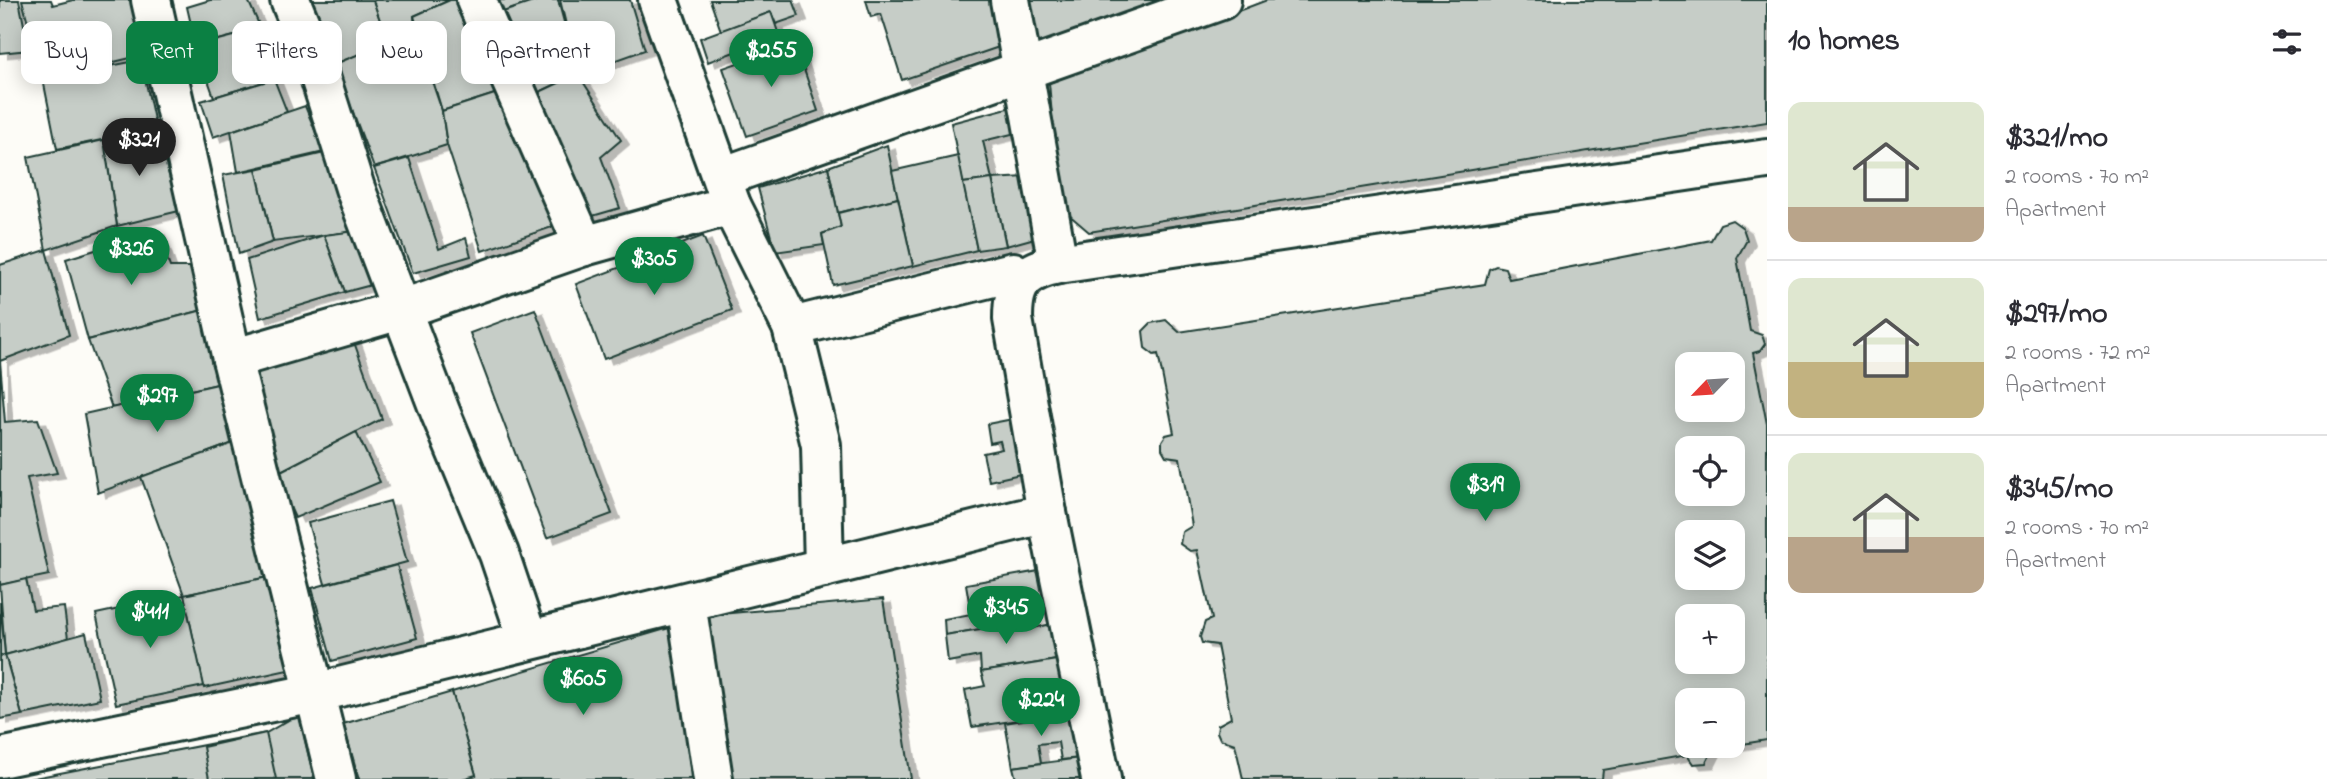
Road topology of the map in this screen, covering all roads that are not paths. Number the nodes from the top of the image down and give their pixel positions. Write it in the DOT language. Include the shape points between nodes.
graph roads {
  1 [pos="151,0"];
  2 [pos="290,0"];
  3 [pos="476,0"];
  4 [pos="658,0"];
  5 [pos="1010,0"];
  6 [pos="1221,0"];
  7 [pos="1021,71"];
  8 [pos="1767,159"];
  9 [pos="727,191"];
  10 [pos="584,246"];
  11 [pos="1058,264"];
  12 [pos="1023,279"];
  13 [pos="400,310"];
  14 [pos="792,327"];
  15 [pos="232,359"];
  16 [pos="1047,513"];
  17 [pos="824,568"];
  18 [pos="686,603"];
  19 [pos="528,640"];
  20 [pos="316,692"];
  21 [pos="0,758"];
  22 [pos="336,779"];
  23 [pos="713,779"];
  24 [pos="1101,779"];
  1 -- 15 [label="street"];
  2 -- 13 [label="street"];
  3 -- 10 [label="street"];
  4 -- 9 [label="street"];
  5 -- 7 [label="street"];
  6 -- 7 [label="street"];
  7 -- 9 [label="street"];
  7 -- 11 [label="street"];
  8 -- 11 [label="street"];
  9 -- 10 [label="street"];
  9 -- 14 [label="street"];
  10 -- 13 [label="street"];
  11 -- 12 [label="street"];
  12 -- 14 [label="street" via="1013,272"];
  12 -- 16 [label="street" via="1013,296 1013,319"];
  13 -- 15 [label="street"];
  13 -- 19 [label="street" via="499,554"];
  14 -- 17 [label="street" via="821,445"];
  15 -- 20 [label="street"];
  16 -- 17 [label="street"];
  16 -- 24 [label="street"];
  17 -- 18 [label="street"];
  18 -- 19 [label="street"];
  18 -- 23 [label="street"];
  19 -- 20 [label="street"];
  20 -- 21 [label="street"];
  20 -- 22 [label="street"];
}
